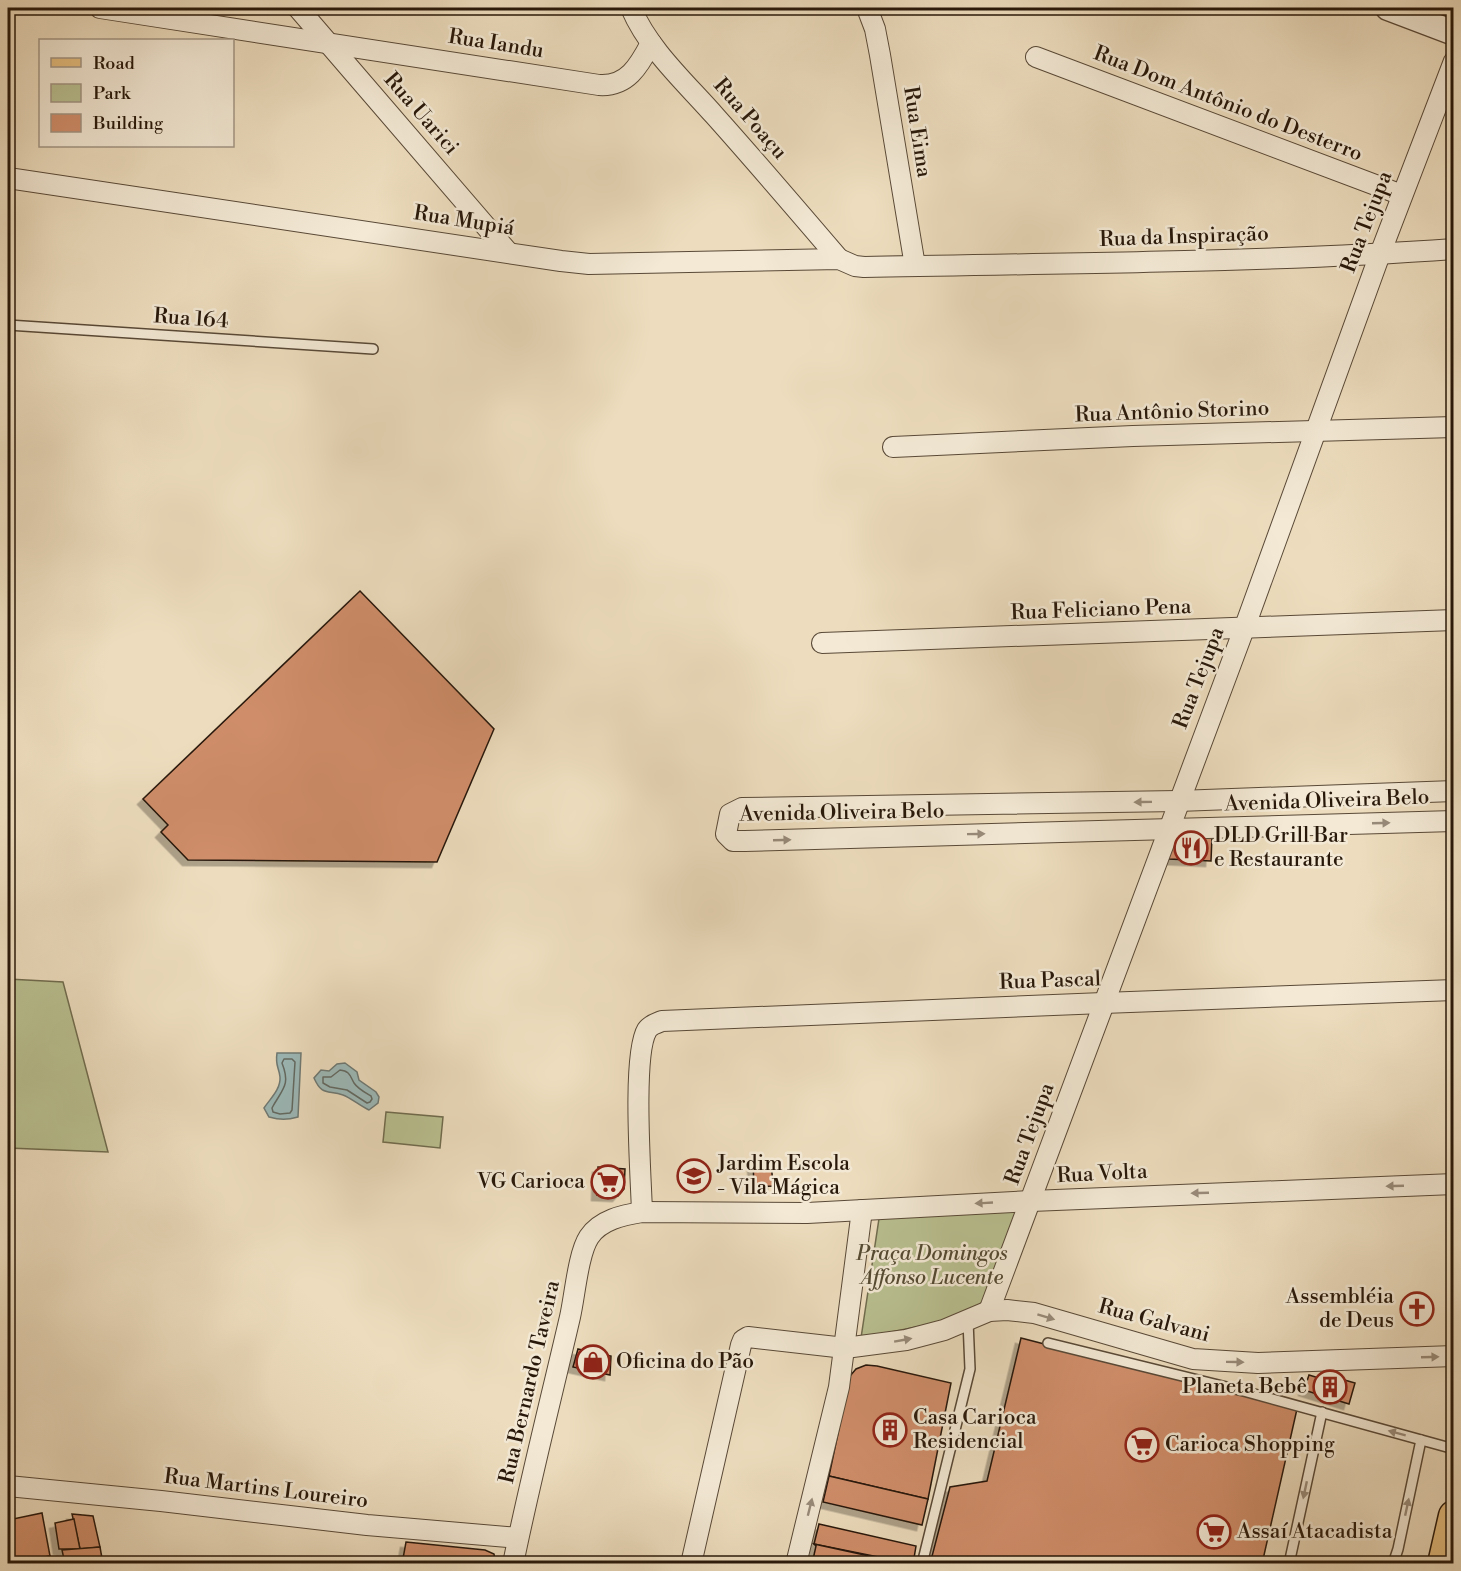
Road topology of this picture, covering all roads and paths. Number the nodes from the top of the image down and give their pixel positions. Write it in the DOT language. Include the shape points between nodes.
graph roads {
  1 [pos="100,8"];
  2 [pos="298,8"];
  3 [pos="631,8"];
  4 [pos="867,8"];
  5 [pos="1388,8"];
  6 [pos="1454,33"];
  7 [pos="328,44"];
  8 [pos="651,44"];
  9 [pos="1036,57"];
  10 [pos="1454,61"];
  11 [pos="8,178"];
  12 [pos="1402,195"];
  13 [pos="1454,249"];
  14 [pos="508,252"];
  15 [pos="1380,254"];
  16 [pos="839,259"];
  17 [pos="915,266"];
  18 [pos="8,325"];
  19 [pos="373,349"];
  20 [pos="1454,427"];
  21 [pos="1316,431"];
  22 [pos="893,447"];
  23 [pos="1454,620"];
  24 [pos="1244,629"];
  25 [pos="822,643"];
  26 [pos="1454,791"];
  27 [pos="1178,801"];
  28 [pos="1454,821"];
  29 [pos="1168,830"];
  30 [pos="1454,990"];
  31 [pos="1103,1002"];
  32 [pos="1454,1184"];
  33 [pos="1031,1201"];
  34 [pos="862,1210"];
  35 [pos="642,1212"];
  36 [pos="610,1221"];
  37 [pos="989,1311"];
  38 [pos="968,1321"];
  39 [pos="1048,1343"];
  40 [pos="845,1348"];
  41 [pos="1454,1356"];
  42 [pos="1322,1412"];
  43 [pos="1421,1440"];
  44 [pos="1454,1449"];
  45 [pos="8,1486"];
  46 [pos="1454,1516"];
  47 [pos="518,1538"];
  48 [pos="923,1560"];
  49 [pos="513,1563"];
  50 [pos="691,1563"];
  51 [pos="796,1563"];
  52 [pos="1289,1563"];
  53 [pos="1393,1563"];
  54 [pos="1443,1563"];
  1 -- 7 [label="street, Rua Iandu"];
  2 -- 7 [label="street, Rua Uarici"];
  3 -- 8 [label="street, Rua Poaçu"];
  4 -- 17 [label="street, Rua Eima" via="880,55"];
  5 -- 6 [label="street"];
  7 -- 8 [label="street, Rua Iandu" via="609,86 632,72"];
  7 -- 14 [label="street, Rua Uarici"];
  8 -- 16 [label="street, Rua Poaçu"];
  9 -- 12 [label="street, Rua Dom Antônio do Desterro"];
  10 -- 12 [label="street, Rua Tejupa"];
  11 -- 14 [label="street, Rua Mupiá"];
  12 -- 15 [label="street, Rua Tejupa"];
  13 -- 15 [label="street, Rua da Inspiração"];
  14 -- 16 [label="street, Rua Mupiá" via="589,264"];
  15 -- 17 [label="street, Rua da Inspiração" via="1189,262"];
  15 -- 21 [label="street, Rua Tejupa"];
  16 -- 17 [label="street, Rua Mupiá" via="864,267"];
  18 -- 19 [label="lane, Rua 164"];
  20 -- 21 [label="street, Rua Antônio Storino"];
  21 -- 22 [label="street, Rua Antônio Storino"];
  21 -- 24 [label="street, Rua Tejupa"];
  23 -- 24 [label="street, Rua Feliciano Pena"];
  24 -- 25 [label="street, Rua Feliciano Pena"];
  24 -- 27 [label="street, Rua Tejupa"];
  26 -- 27 [label="street, Avenida Oliveira Belo"];
  27 -- 29 [label="street, Rua Tejupa"];
  27 -- 29 [label="street, Avenida Oliveira Belo, one-way" via="742,808 729,814 726,834 733,841"];
  29 -- 28 [label="street, Avenida Oliveira Belo, one-way"];
  29 -- 31 [label="street, Rua Tejupa"];
  30 -- 31 [label="street, Rua Pascal"];
  31 -- 33 [label="street, Rua Tejupa"];
  31 -- 35 [label="street, Rua Pascal" via="662,1021 650,1026 641,1055 639,1095"];
  32 -- 33 [label="street, Rua Volta, one-way"];
  33 -- 34 [label="street, Rua Volta, one-way"];
  33 -- 37 [label="street, Rua Tejupa"];
  34 -- 35 [label="street, Rua Volta"];
  34 -- 40 [label="street"];
  35 -- 36 [label="street, Rua Volta"];
  36 -- 47 [label="street, Rua Bernardo Taveira" via="591,1235 584,1247"];
  37 -- 38 [label="street"];
  37 -- 41 [label="street, Rua Galvani, one-way" via="1034,1313 1202,1360 1258,1363"];
  40 -- 38 [label="street, one-way" via="906,1340"];
  38 -- 48 [label="lane" via="970,1369"];
  39 -- 42 [label="lane"];
  40 -- 50 [label="street" via="754,1337 743,1340"];
  51 -- 40 [label="street, one-way"];
  43 -- 42 [label="lane, one-way"];
  42 -- 52 [label="lane, one-way"];
  43 -- 44 [label="lane"];
  53 -- 43 [label="lane, one-way"];
  45 -- 47 [label="street, Rua Martins Loureiro"];
  46 -- 54 [label="main road"];
  47 -- 49 [label="street, Rua Bernardo Taveira"];
}
